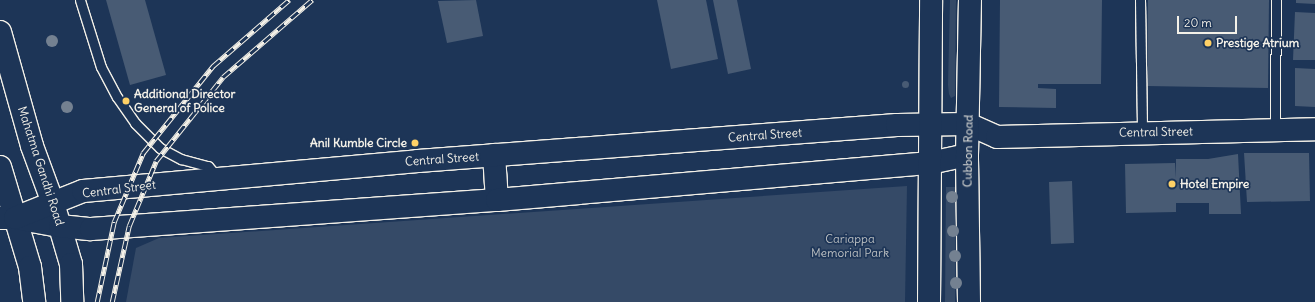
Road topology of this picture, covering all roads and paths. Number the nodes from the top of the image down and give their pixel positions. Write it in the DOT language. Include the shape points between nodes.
graph roads {
  1 [pos="80,0"];
  2 [pos="931,0"];
  3 [pos="970,0"];
  4 [pos="1140,0"];
  5 [pos="1276,0"];
  6 [pos="0,32"];
  7 [pos="929,124"];
  8 [pos="968,124"];
  9 [pos="1315,129"];
  10 [pos="1275,130"];
  11 [pos="1142,132"];
  12 [pos="997,137"];
  13 [pos="494,155"];
  14 [pos="967,155"];
  15 [pos="930,163"];
  16 [pos="0,167"];
  17 [pos="219,178"];
  18 [pos="497,200"];
  19 [pos="53,203"];
  20 [pos="8,218"];
  21 [pos="60,226"];
  22 [pos="34,302"];
  23 [pos="72,302"];
  24 [pos="929,302"];
  25 [pos="969,302"];
  1 -- 17 [label="lane" via="100,67 135,123 160,148 181,159 208,166"];
  2 -- 7 [label="main road"];
  3 -- 8 [label="main road, Cubbon Road"];
  4 -- 11 [label="lane"];
  5 -- 10 [label="lane"];
  6 -- 19 [label="main road, Mahatma Gandhi Road" via="32,146"];
  7 -- 8 [label="main road, Central Street"];
  7 -- 13 [label="main road, Central Street"];
  7 -- 15 [label="main road"];
  8 -- 12 [label="main road, Central Street"];
  8 -- 14 [label="main road, Cubbon Road"];
  9 -- 10 [label="main road, Central Street"];
  10 -- 11 [label="main road, Central Street"];
  11 -- 12 [label="main road, Central Street"];
  12 -- 14 [label="main road, Central Street"];
  13 -- 17 [label="main road, Central Street"];
  13 -- 18 [label="main road"];
  14 -- 15 [label="main road, Central Street"];
  14 -- 25 [label="main road, Cubbon Road"];
  15 -- 18 [label="main road, Central Street"];
  15 -- 24 [label="main road"];
  16 -- 20 [label="main road"];
  17 -- 19 [label="main road, Central Street" via="83,191"];
  18 -- 21 [label="main road, Central Street" via="91,229"];
  19 -- 20 [label="main road, Central Street"];
  19 -- 21 [label="main road, Mahatma Gandhi Road"];
  20 -- 21 [label="main road, Central Street"];
  20 -- 22 [label="main road" via="30,267"];
  21 -- 23 [label="main road, Mahatma Gandhi Road" via="71,264"];
}
